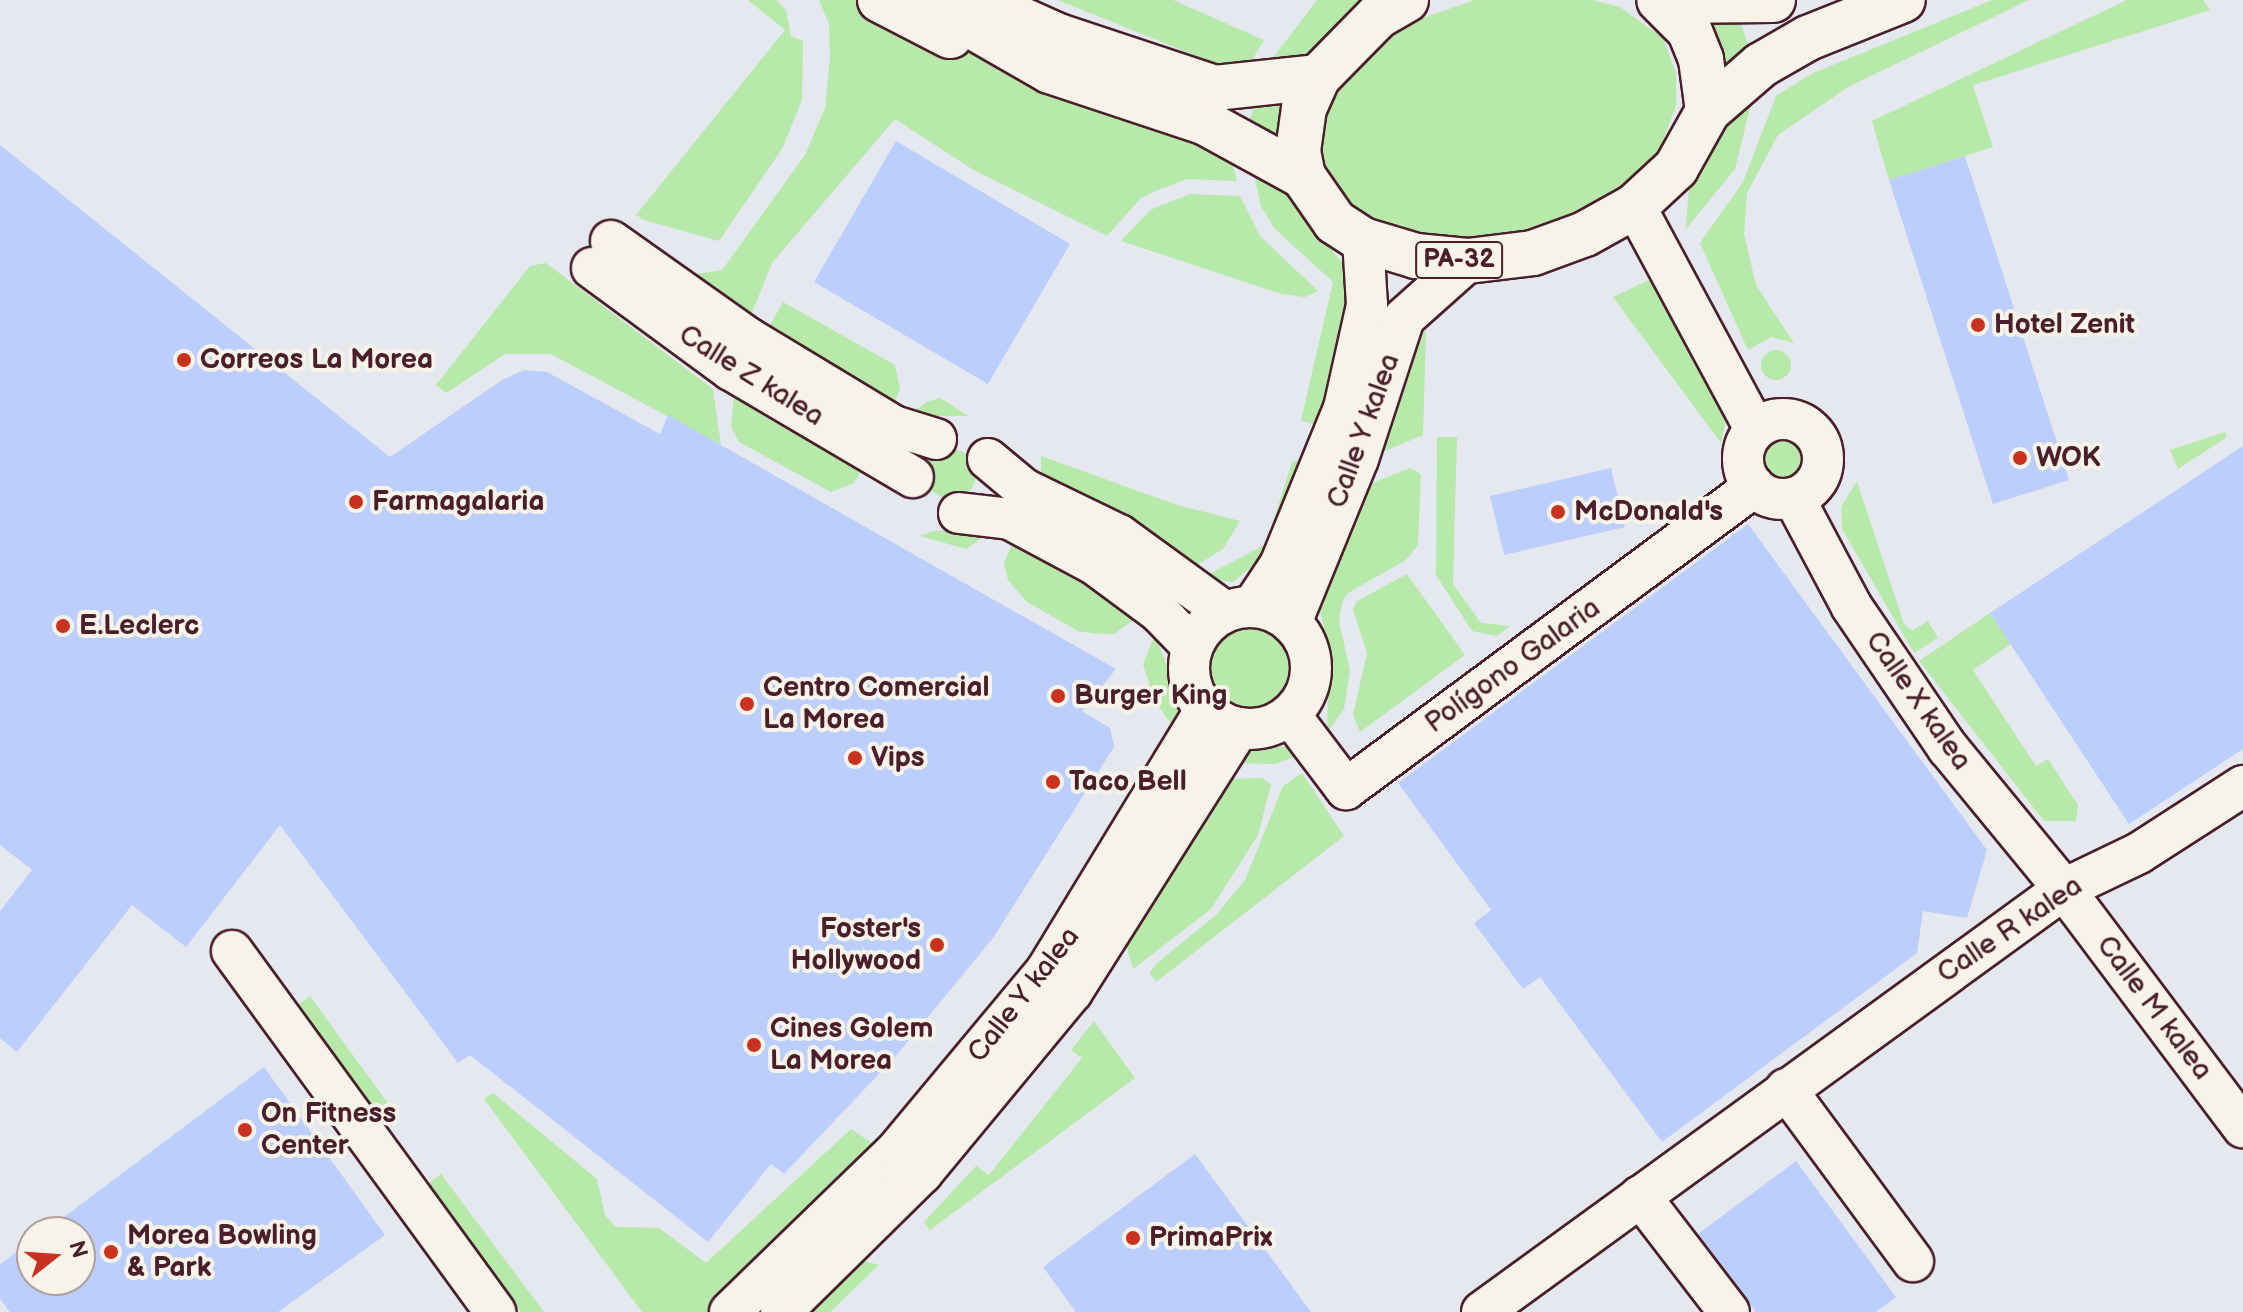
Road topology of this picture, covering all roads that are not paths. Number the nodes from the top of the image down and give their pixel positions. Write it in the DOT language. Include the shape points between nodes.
graph roads {
  1 [pos="880,0"];
  2 [pos="926,0"];
  3 [pos="1406,0"];
  4 [pos="1773,0"];
  5 [pos="1903,0"];
  6 [pos="1660,1"];
  7 [pos="986,2"];
  8 [pos="1050,71"];
  9 [pos="1318,77"];
  10 [pos="1708,111"];
  11 [pos="1303,176"];
  12 [pos="1635,206"];
  13 [pos="1363,240"];
  14 [pos="1468,261"];
  15 [pos="1755,429"];
  16 [pos="936,439"];
  17 [pos="988,459"];
  18 [pos="913,477"];
  19 [pos="1754,487"];
  20 [pos="1794,498"];
  21 [pos="959,513"];
  22 [pos="1240,608"];
  23 [pos="1291,623"];
  24 [pos="1192,646"];
  25 [pos="1290,715"];
  26 [pos="1222,720"];
  27 [pos="2243,786"];
  28 [pos="2064,889"];
  29 [pos="232,951"];
  30 [pos="1786,1089"];
  31 [pos="2243,1127"];
  32 [pos="1640,1196"];
  33 [pos="1913,1261"];
  34 [pos="495,1312"];
  35 [pos="730,1312"];
  36 [pos="781,1312"];
  37 [pos="1482,1312"];
  38 [pos="1729,1312"];
  1 -- 8 [label="highway" via="968,46"];
  2 -- 8 [label="highway, PA-32"];
  3 -- 9 [label="highway" via="1378,16"];
  4 -- 6 [label="highway"];
  5 -- 10 [label="highway" via="1808,38 1761,65"];
  6 -- 10 [label="highway" via="1689,30 1701,59"];
  7 -- 9 [label="highway" via="1058,36 1215,88"];
  8 -- 11 [label="highway, PA-32" via="1206,123"];
  9 -- 11 [label="highway" via="1304,108 1298,151"];
  10 -- 12 [label="highway" via="1676,168"];
  11 -- 13 [label="highway, PA-32" via="1335,222"];
  12 -- 14 [label="highway, PA-32" via="1533,253"];
  12 -- 15 [label="street"];
  13 -- 14 [label="highway, PA-32" via="1416,256"];
  13 -- 22 [label="street, Calle Y kalea" via="1367,305 1344,408 1280,565"];
  14 -- 23 [label="street, Calle Y kalea" via="1404,318 1358,459"];
  15 -- 19 [label="street" via="1743,461"];
  15 -- 20 [label="street" via="1774,419 1796,420 1821,444 1816,483"];
  16 -- 17 [label="street" via="969,438"];
  16 -- 18 [label="street" via="921,450"];
  16 -- 18 [label="street, Calle Z kalea" via="894,426 602,254 731,370"];
  17 -- 21 [label="street" via="987,493"];
  17 -- 22 [label="street" via="1024,489 1119,535"];
  18 -- 21 [label="street" via="923,501"];
  19 -- 20 [label="street" via="1772,498"];
  19 -- 25 [label="street, Polígono Galaria" via="1346,789"];
  20 -- 28 [label="street, Calle X kalea" via="1852,607 1948,748"];
  21 -- 24 [label="street" via="1010,519 1094,564 1159,612"];
  22 -- 23 [label="street"];
  22 -- 24 [label="street"];
  23 -- 25 [label="street" via="1310,659 1310,680"];
  24 -- 26 [label="street" via="1189,680"];
  25 -- 26 [label="street" via="1274,725"];
  26 -- 35 [label="street, Calle Y kalea" via="1046,971 897,1150"];
  26 -- 36 [label="street, Calle Y kalea" via="1072,992 922,1173"];
  27 -- 28 [label="street, Calle R kalea" via="2139,853"];
  28 -- 30 [label="street, Calle R kalea"];
  28 -- 31 [label="street, Calle M kalea"];
  29 -- 34 [label="street"];
  30 -- 32 [label="street, Calle R kalea"];
  30 -- 33 [label="street"];
  32 -- 37 [label="street, Calle R kalea"];
  32 -- 38 [label="street"];
}
